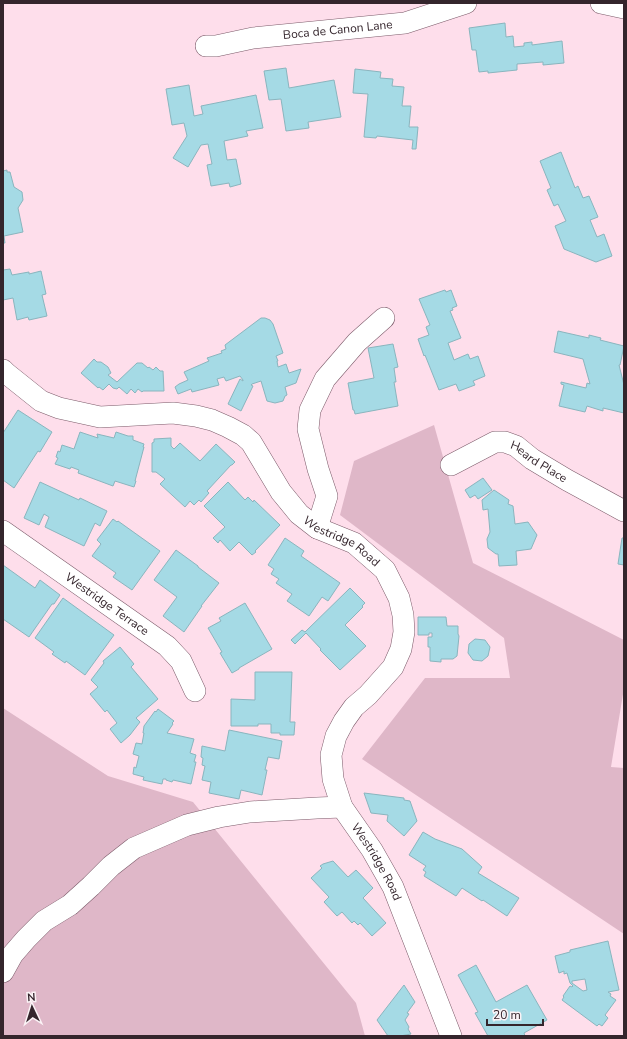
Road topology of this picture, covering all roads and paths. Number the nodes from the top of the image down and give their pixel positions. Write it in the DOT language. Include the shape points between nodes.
graph roads {
  1 [pos="466,3"];
  2 [pos="601,3"];
  3 [pos="624,8"];
  4 [pos="206,46"];
  5 [pos="384,318"];
  6 [pos="4,373"];
  7 [pos="451,466"];
  8 [pos="624,512"];
  9 [pos="317,528"];
  10 [pos="3,531"];
  11 [pos="195,691"];
  12 [pos="342,807"];
  13 [pos="3,972"];
  14 [pos="451,1036"];
  1 -- 4 [label="street, Boca de Canon Lane" via="405,23 253,38"];
  2 -- 3 [label="street"];
  5 -- 9 [label="street" via="357,342 325,379 310,410 308,429 327,496"];
  6 -- 9 [label="street, Westridge Road" via="41,401 58,408 100,417 173,413 212,420 228,427 251,442 290,504"];
  7 -- 8 [label="street, Heard Place" via="495,442 505,442 516,446 567,480"];
  9 -- 12 [label="street, Westridge Road" via="354,543 385,570 399,598 403,615 401,649 393,667 354,707 336,736 331,756 333,779"];
  10 -- 11 [label="street, Westridge Terrace" via="167,646 181,661"];
  12 -- 13 [label="street" via="250,812 219,817 187,825 134,848 70,905 44,921 13,954"];
  12 -- 14 [label="street, Westridge Road" via="372,850 393,887"];
}
